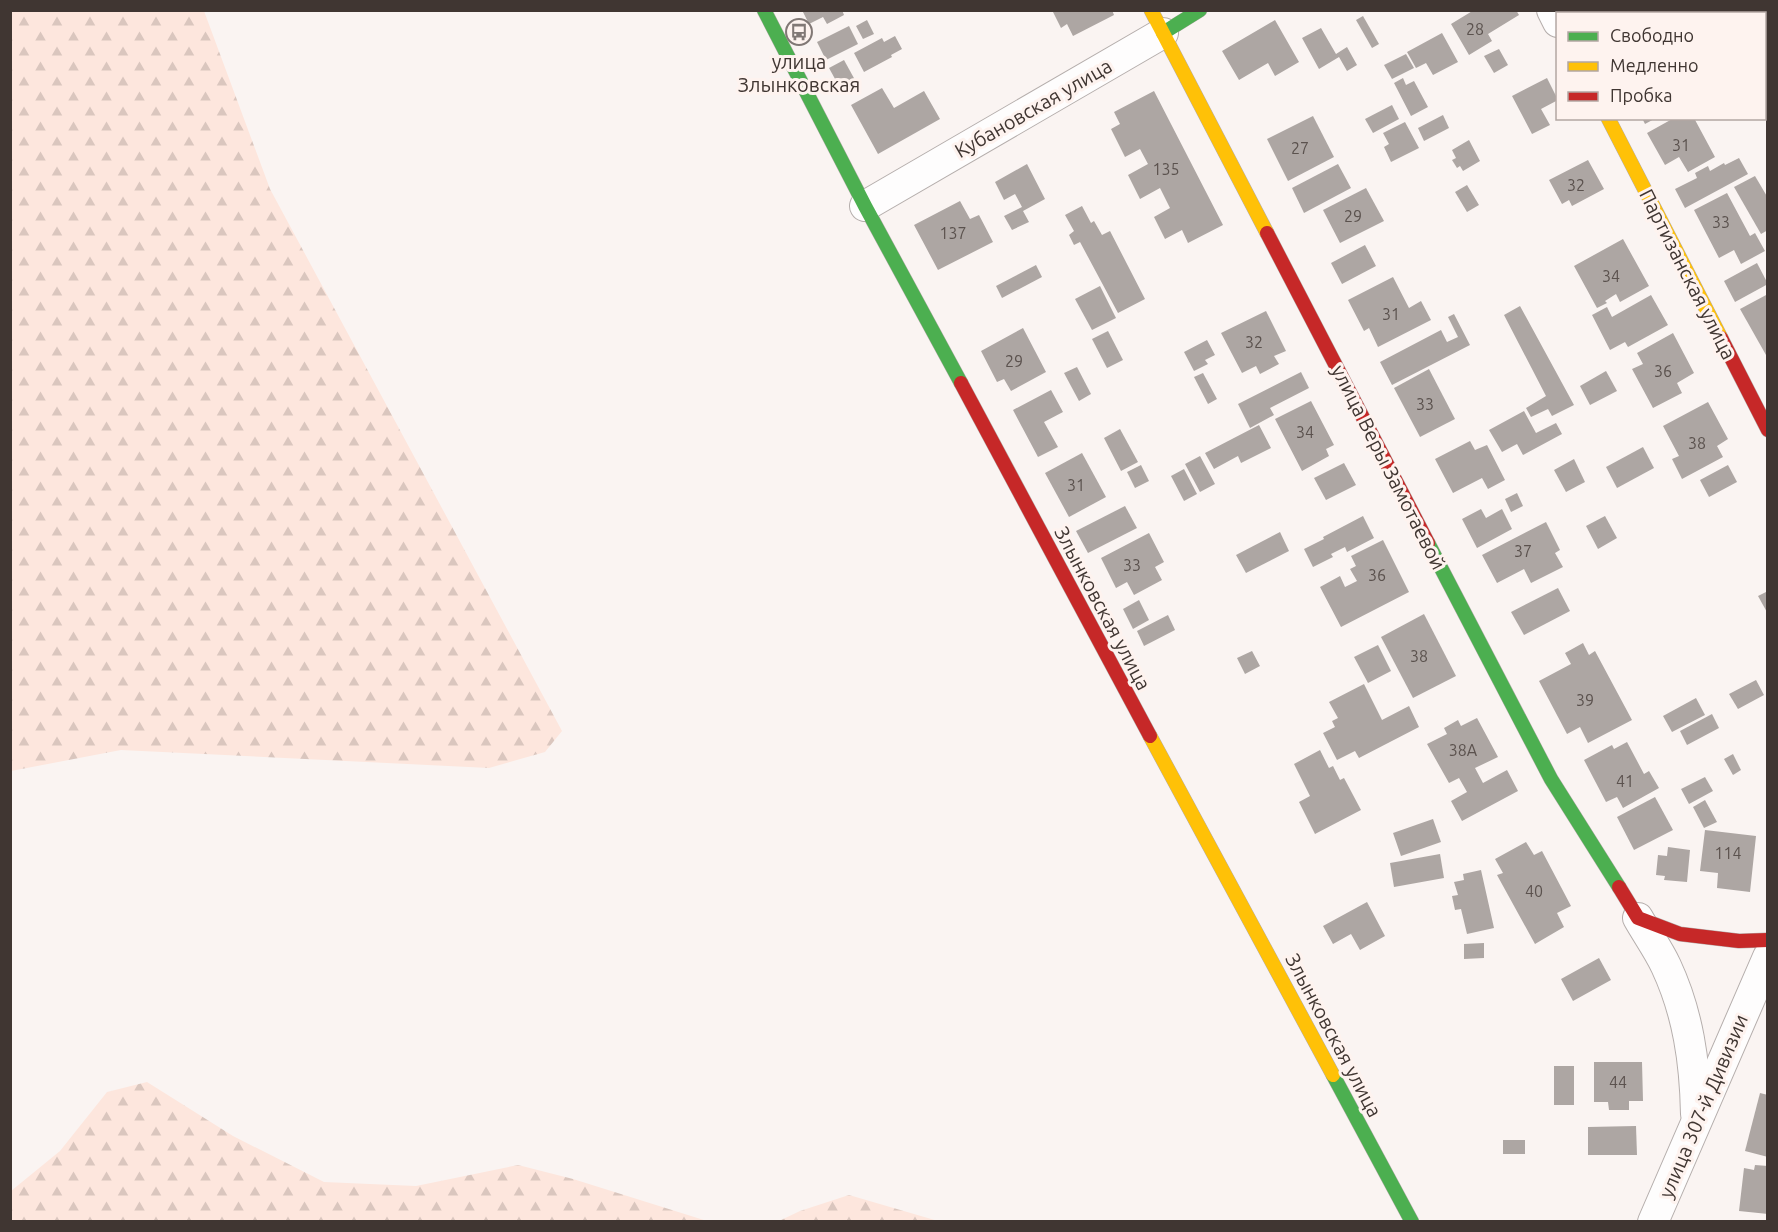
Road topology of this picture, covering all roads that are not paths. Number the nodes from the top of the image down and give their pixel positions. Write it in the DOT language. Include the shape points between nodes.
graph roads {
  1 [pos="764,10"];
  2 [pos="1200,10"];
  3 [pos="1157,22"];
  4 [pos="1609,120"];
  5 [pos="865,206"];
  6 [pos="1767,430"];
  7 [pos="1638,918"];
  8 [pos="1767,940"];
  9 [pos="1767,957"];
  10 [pos="1696,1123"];
  11 [pos="1412,1221"];
  12 [pos="1653,1221"];
  1 -- 5 [label="street, Злынковская улица"];
  2 -- 3 [label="street, Кубановская улица"];
  3 -- 5 [label="street, Кубановская улица"];
  3 -- 7 [label="street, улица Веры Замотаевой" via="1508,699 1551,779"];
  4 -- 6 [label="street, Партизанская улица"];
  5 -- 11 [label="street, Злынковская улица"];
  7 -- 8 [label="street" via="1680,934"];
  7 -- 10 [label="street, улица Веры Замотаевой" via="1665,963 1684,1012 1692,1047"];
  9 -- 10 [label="street, улица 307-й Дивизии"];
  10 -- 12 [label="street, улица 307-й Дивизии"];
}
